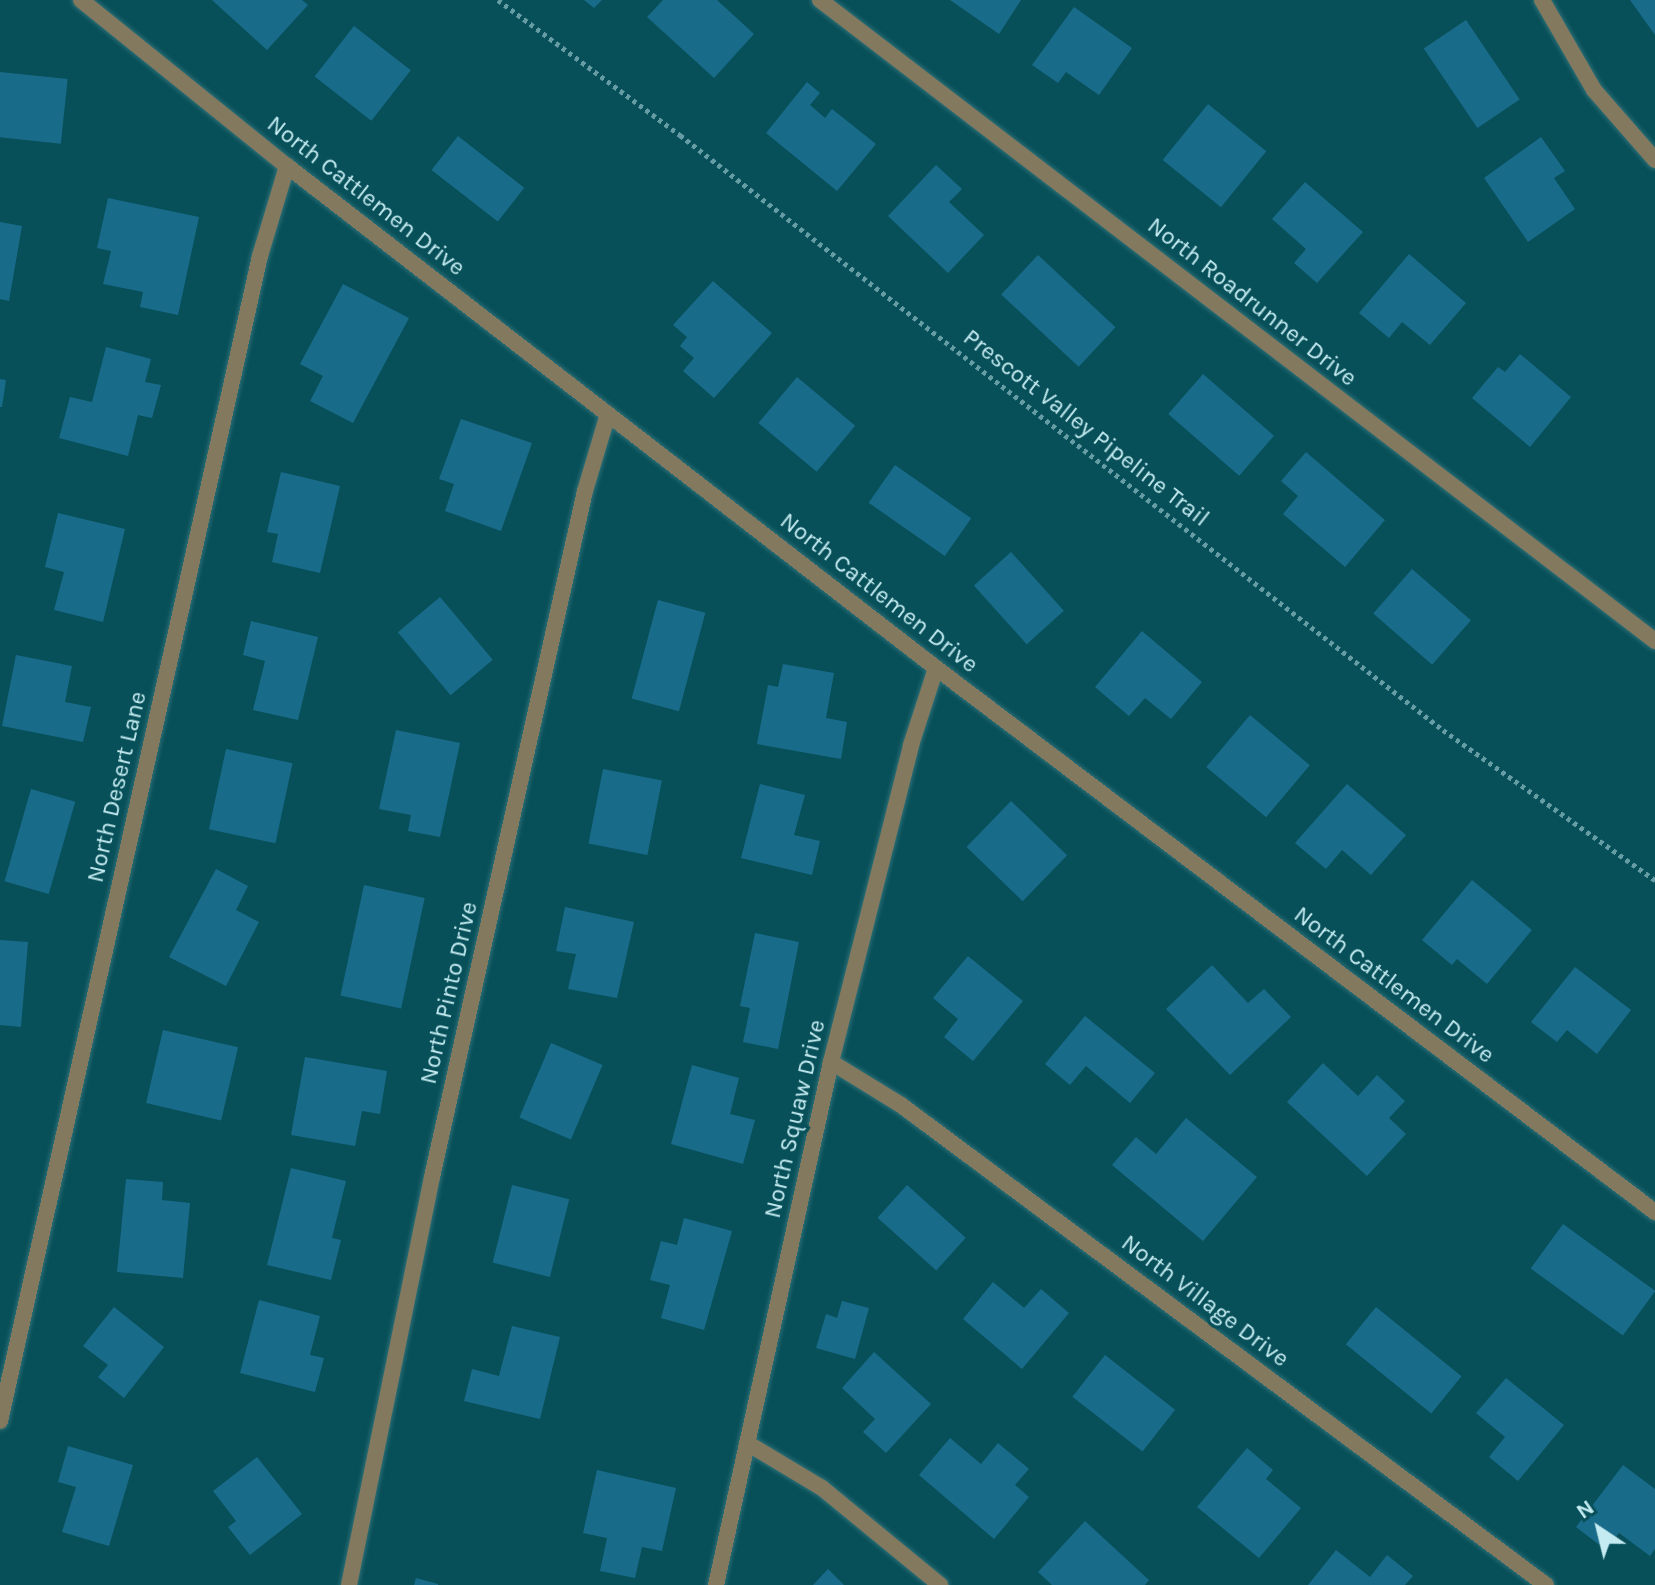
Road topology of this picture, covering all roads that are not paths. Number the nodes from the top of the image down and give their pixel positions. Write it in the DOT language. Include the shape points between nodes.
graph roads {
  1 [pos="81,0"];
  2 [pos="820,0"];
  3 [pos="1542,0"];
  4 [pos="1655,160"];
  5 [pos="287,166"];
  6 [pos="608,414"];
  7 [pos="1655,641"];
  8 [pos="936,668"];
  9 [pos="831,1062"];
  10 [pos="1655,1212"];
  11 [pos="0,1421"];
  12 [pos="747,1443"];
  13 [pos="349,1585"];
  14 [pos="716,1585"];
  15 [pos="940,1585"];
  16 [pos="1546,1585"];
  1 -- 5 [label="street, North Cattlemen Drive"];
  2 -- 7 [label="street, North Roadrunner Drive"];
  3 -- 4 [label="street" via="1594,90"];
  5 -- 6 [label="street, North Cattlemen Drive"];
  5 -- 11 [label="street, North Desert Lane" via="260,256"];
  6 -- 8 [label="street, North Cattlemen Drive"];
  6 -- 13 [label="street, North Pinto Drive" via="585,491 439,1146"];
  8 -- 9 [label="street, North Squaw Drive"];
  8 -- 10 [label="street, North Cattlemen Drive"];
  9 -- 12 [label="street, North Squaw Drive"];
  9 -- 16 [label="street, North Village Drive" via="901,1105"];
  12 -- 14 [label="street, North Squaw Drive"];
  12 -- 15 [label="street" via="822,1488"];
}
